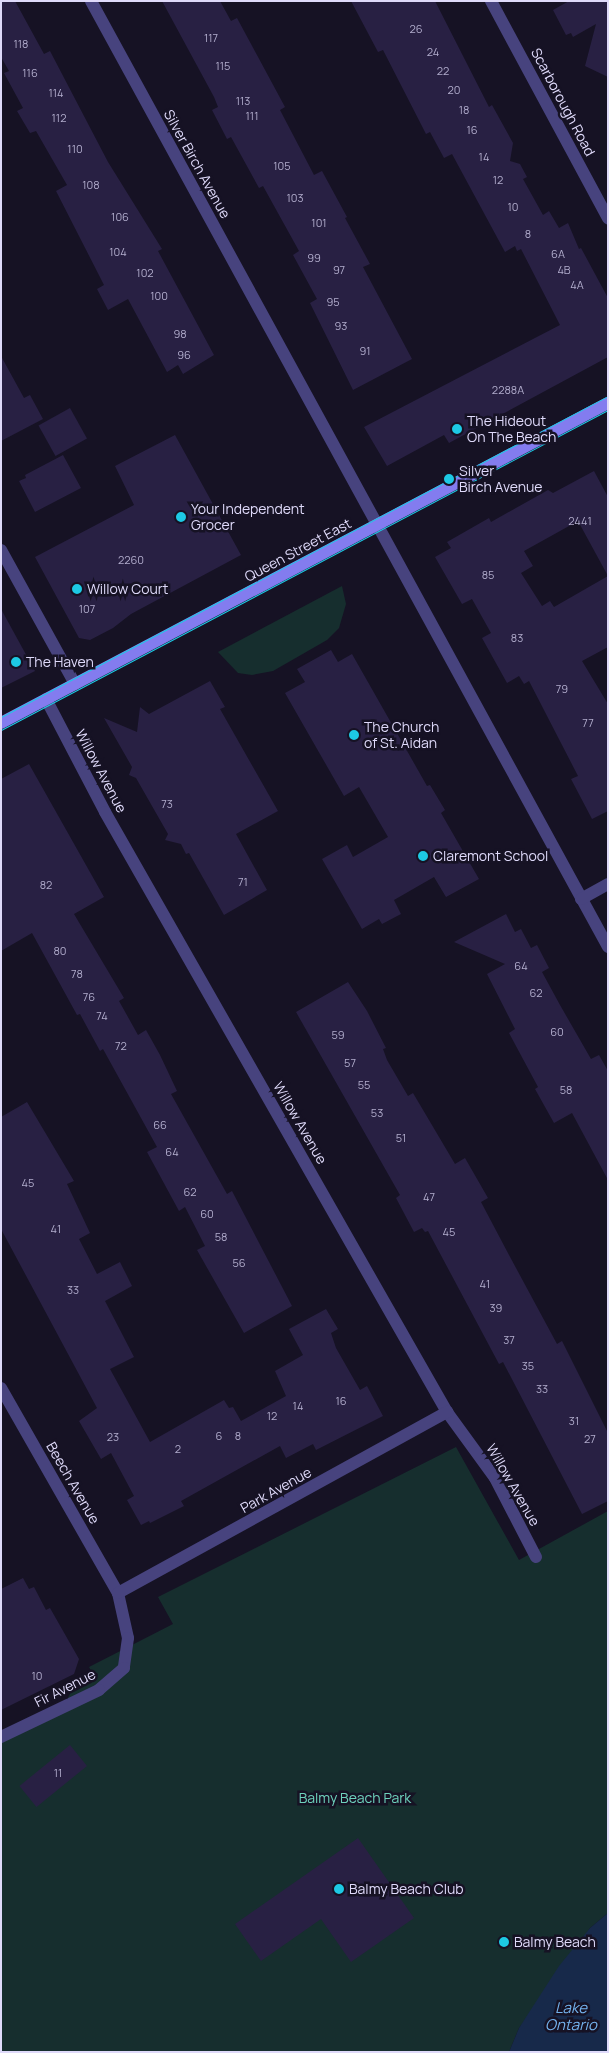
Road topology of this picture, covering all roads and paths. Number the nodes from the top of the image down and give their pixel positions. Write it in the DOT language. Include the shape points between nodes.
graph roads {
  1 [pos="91,1"];
  2 [pos="491,1"];
  3 [pos="608,218"];
  4 [pos="608,403"];
  5 [pos="376,525"];
  6 [pos="1,550"];
  7 [pos="75,684"];
  8 [pos="46,699"];
  9 [pos="1,723"];
  10 [pos="608,884"];
  11 [pos="582,898"];
  12 [pos="608,946"];
  13 [pos="1,1388"];
  14 [pos="447,1412"];
  15 [pos="536,1557"];
  16 [pos="118,1593"];
  17 [pos="1,1737"];
  1 -- 5 [label="street, Silver Birch Avenue"];
  2 -- 3 [label="street, Scarborough Road"];
  4 -- 5 [label="main road, Queen Street East"];
  5 -- 7 [label="main road, Queen Street East"];
  5 -- 11 [label="street, Silver Birch Avenue"];
  6 -- 7 [label="street"];
  7 -- 8 [label="main road, Queen Street East"];
  8 -- 9 [label="main road, Queen Street East"];
  8 -- 14 [label="street, Willow Avenue" via="106,812"];
  10 -- 11 [label="street"];
  11 -- 12 [label="street, Silver Birch Avenue"];
  13 -- 16 [label="street, Beech Avenue"];
  14 -- 15 [label="street, Willow Avenue" via="491,1472"];
  14 -- 16 [label="street, Park Avenue"];
  16 -- 17 [label="street, Fir Avenue" via="128,1638 124,1668 99,1690"];
}
